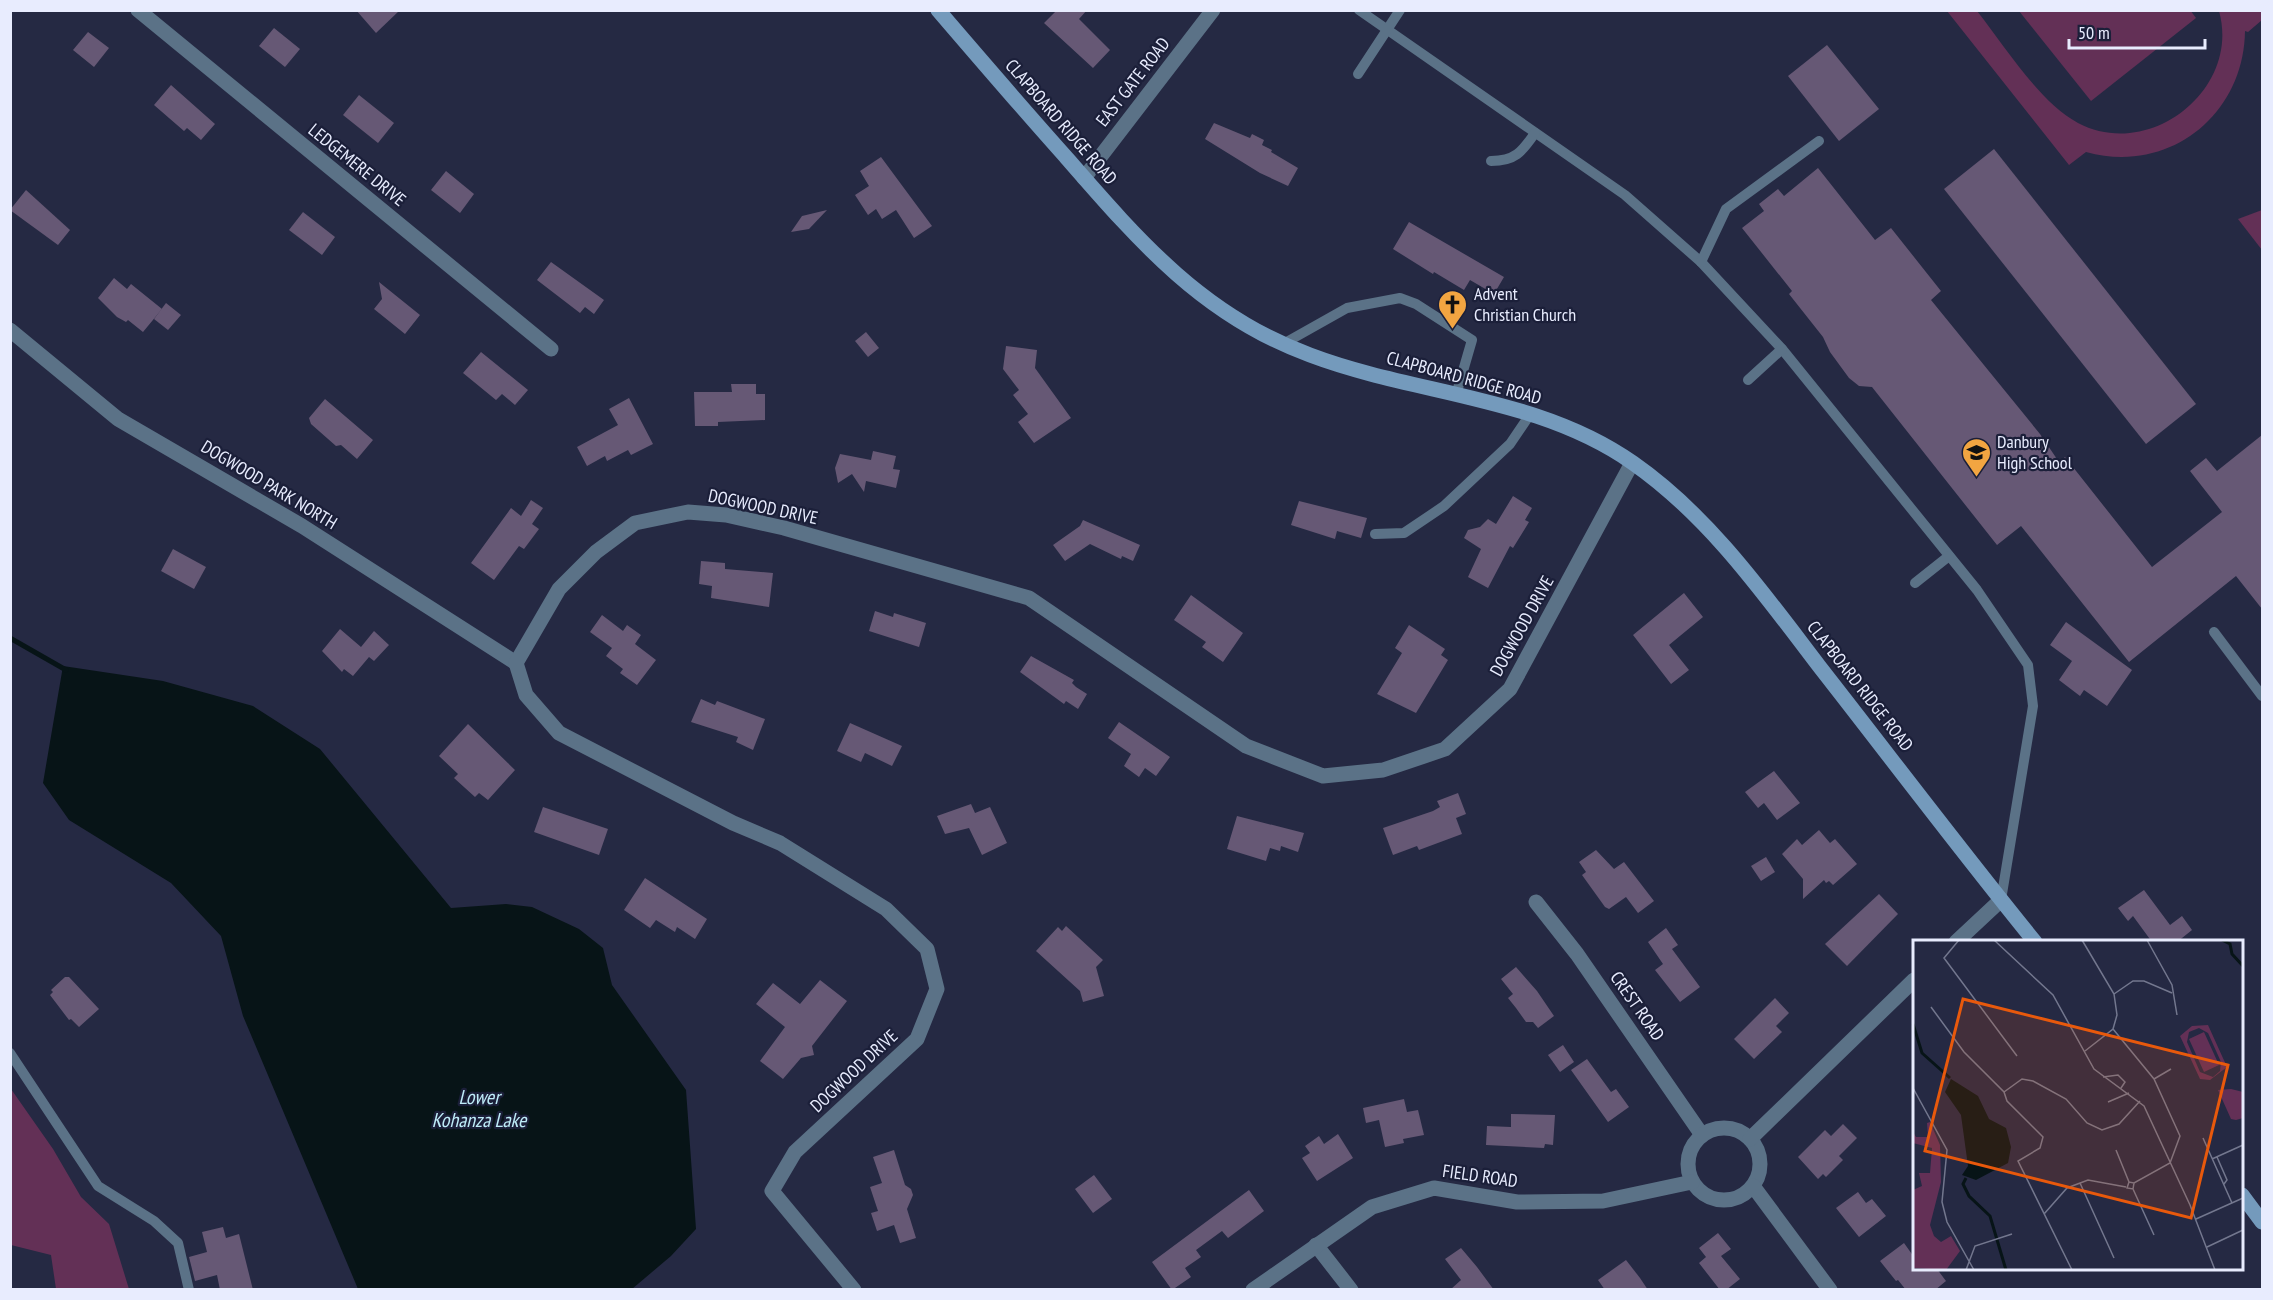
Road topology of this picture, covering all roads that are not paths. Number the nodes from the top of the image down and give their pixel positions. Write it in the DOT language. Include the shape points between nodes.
graph roads {
  1 [pos="138,10"];
  2 [pos="938,10"];
  3 [pos="1213,10"];
  4 [pos="1359,10"];
  5 [pos="1400,10"];
  6 [pos="1388,32"];
  7 [pos="1358,74"];
  8 [pos="1535,133"];
  9 [pos="1819,141"];
  10 [pos="1491,161"];
  11 [pos="1084,178"];
  12 [pos="1701,262"];
  13 [pos="10,330"];
  14 [pos="1283,344"];
  15 [pos="551,349"];
  16 [pos="1782,349"];
  17 [pos="1748,380"];
  18 [pos="1456,395"];
  19 [pos="1531,413"];
  20 [pos="1632,463"];
  21 [pos="1375,534"];
  22 [pos="1949,556"];
  23 [pos="1915,583"];
  24 [pos="2214,632"];
  25 [pos="516,663"];
  26 [pos="2262,696"];
  27 [pos="2001,900"];
  28 [pos="1536,902"];
  29 [pos="1958,940"];
  30 [pos="2033,940"];
  31 [pos="1913,981"];
  32 [pos="10,1053"];
  33 [pos="1702,1135"];
  34 [pos="1750,1139"];
  35 [pos="1692,1182"];
  36 [pos="1753,1186"];
  37 [pos="2243,1197"];
  38 [pos="2262,1222"];
  39 [pos="1316,1245"];
  40 [pos="189,1290"];
  41 [pos="854,1290"];
  42 [pos="1253,1290"];
  43 [pos="1351,1290"];
  44 [pos="1830,1290"];
  1 -- 15 [label="street, LEDGEMERE DRIVE"];
  2 -- 11 [label="main road, CLAPBOARD RIDGE ROAD"];
  3 -- 11 [label="street, EAST GATE ROAD"];
  4 -- 6 [label="lane"];
  5 -- 6 [label="lane"];
  6 -- 7 [label="lane"];
  6 -- 8 [label="lane"];
  8 -- 10 [label="lane" via="1519,156"];
  8 -- 12 [label="lane" via="1625,195"];
  9 -- 12 [label="lane" via="1726,209"];
  11 -- 14 [label="main road, CLAPBOARD RIDGE ROAD" via="1156,259 1200,296 1251,330"];
  12 -- 16 [label="lane"];
  13 -- 25 [label="street, DOGWOOD PARK NORTH" via="118,419 302,526"];
  14 -- 18 [label="main road, CLAPBOARD RIDGE ROAD" via="1310,356"];
  14 -- 18 [label="lane" via="1347,308 1400,298 1472,340"];
  16 -- 17 [label="lane"];
  16 -- 22 [label="lane"];
  18 -- 19 [label="main road, CLAPBOARD RIDGE ROAD"];
  19 -- 20 [label="main road, CLAPBOARD RIDGE ROAD" via="1586,436"];
  19 -- 21 [label="lane" via="1510,444 1444,506 1404,533"];
  20 -- 25 [label="street, DOGWOOD DRIVE" via="1510,689 1445,750 1383,770 1323,776 1246,746 1029,598 726,515 688,512 635,523 596,552 559,589"];
  20 -- 27 [label="main road, CLAPBOARD RIDGE ROAD" via="1676,498 1750,577"];
  22 -- 23 [label="lane"];
  22 -- 27 [label="lane" via="2028,665 2033,706"];
  24 -- 26 [label="lane"];
  25 -- 41 [label="street, DOGWOOD DRIVE" via="526,694 559,733 733,824 780,843 886,909 927,949 937,989 917,1039 795,1152 772,1191"];
  27 -- 29 [label="street"];
  27 -- 30 [label="main road, CLAPBOARD RIDGE ROAD"];
  28 -- 33 [label="street, CREST ROAD" via="1577,954"];
  31 -- 34 [label="street"];
  32 -- 40 [label="lane" via="98,1186 154,1221 178,1243"];
  33 -- 34 [label="street" via="1726,1128"];
  33 -- 35 [label="street" via="1688,1157"];
  34 -- 36 [label="street" via="1760,1162"];
  35 -- 36 [label="street" via="1708,1196 1729,1200 1742,1196"];
  35 -- 39 [label="street, FIELD ROAD" via="1603,1201 1517,1202 1434,1188 1372,1207"];
  36 -- 44 [label="street"];
  37 -- 38 [label="main road"];
  39 -- 42 [label="street, FIELD ROAD"];
  39 -- 43 [label="street"];
}
